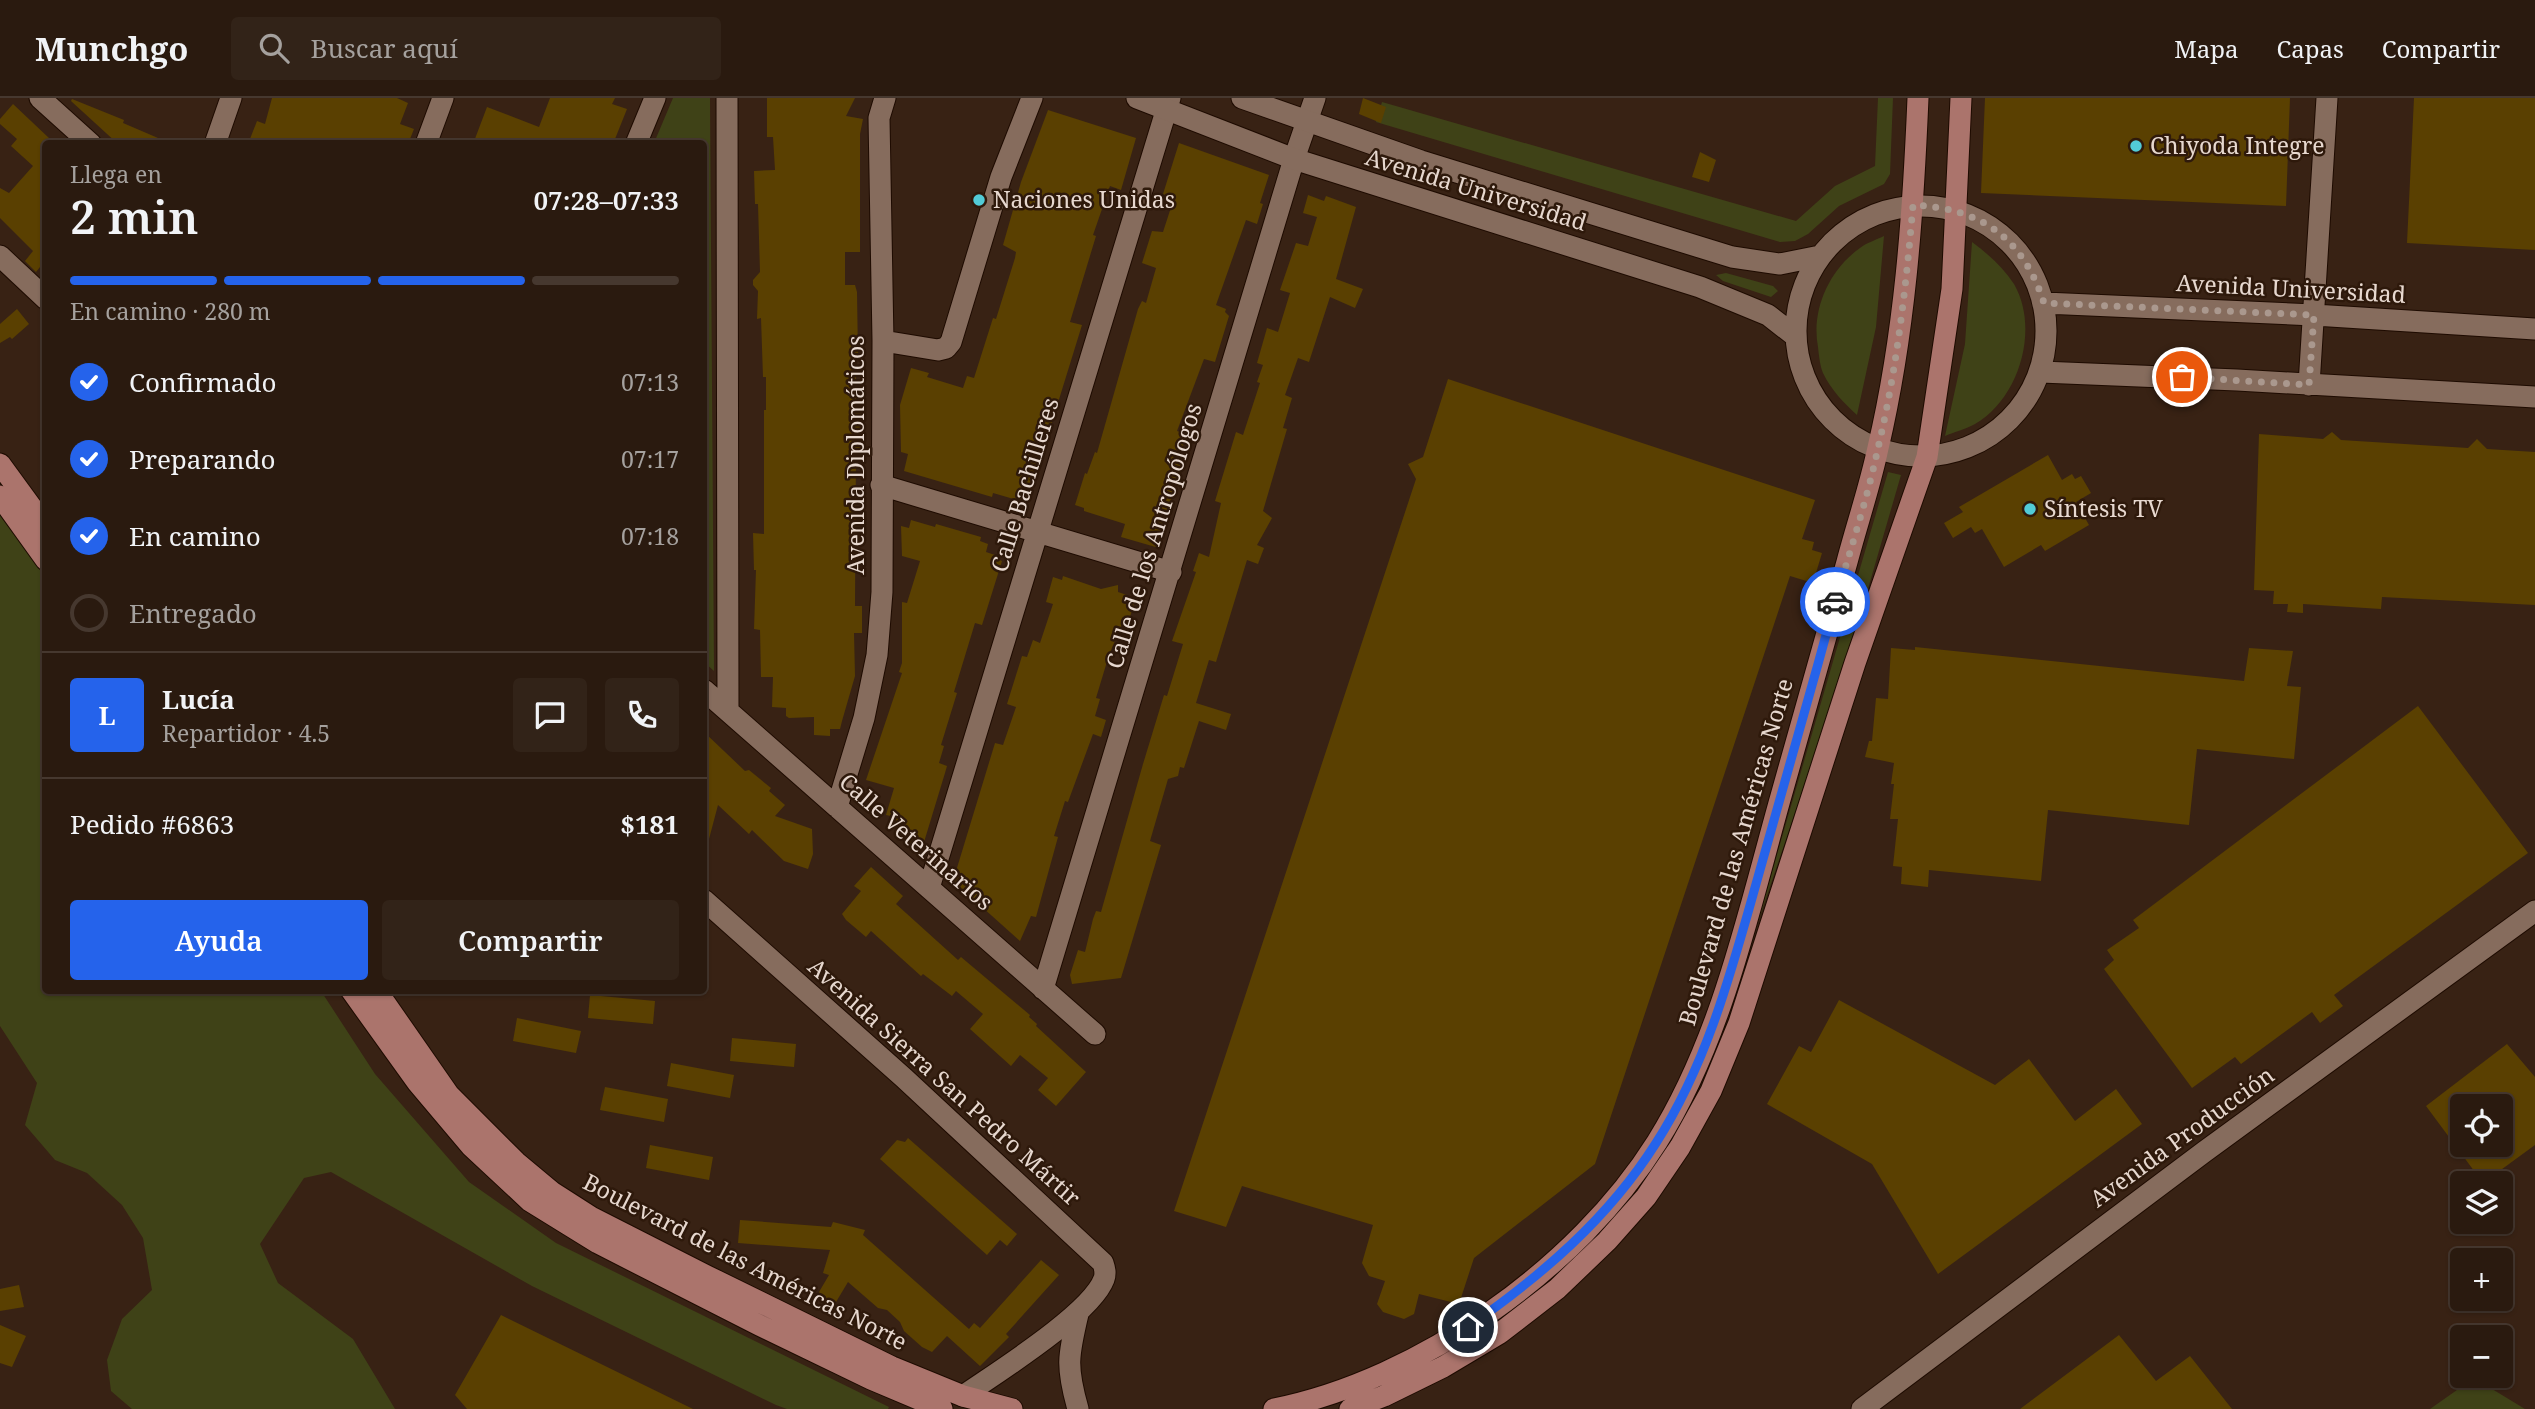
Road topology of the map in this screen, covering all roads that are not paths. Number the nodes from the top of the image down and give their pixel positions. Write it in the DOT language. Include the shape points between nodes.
graph roads {
  1 [pos="40,98"];
  2 [pos="231,98"];
  3 [pos="443,98"];
  4 [pos="655,98"];
  5 [pos="727,98"];
  6 [pos="885,98"];
  7 [pos="1032,98"];
  8 [pos="1138,98"];
  9 [pos="1242,98"];
  10 [pos="1315,98"];
  11 [pos="1918,98"];
  12 [pos="1961,98"];
  13 [pos="2328,98"];
  14 [pos="1168,104"];
  15 [pos="1307,122"];
  16 [pos="87,140"];
  17 [pos="216,140"];
  18 [pos="427,140"];
  19 [pos="638,140"];
  20 [pos="1294,159"];
  21 [pos="1913,205"];
  22 [pos="1957,210"];
  23 [pos="0,256"];
  24 [pos="1820,256"];
  25 [pos="42,295"];
  26 [pos="2044,303"];
  27 [pos="2314,315"];
  28 [pos="2535,329"];
  29 [pos="1795,335"];
  30 [pos="883,341"];
  31 [pos="2041,372"];
  32 [pos="2309,385"];
  33 [pos="2535,397"];
  34 [pos="1878,449"];
  35 [pos="1927,457"];
  36 [pos="0,464"];
  37 [pos="881,485"];
  38 [pos="0,496"];
  39 [pos="42,522"];
  40 [pos="1038,532"];
  41 [pos="42,554"];
  42 [pos="1171,572"];
  43 [pos="707,693"];
  44 [pos="728,711"];
  45 [pos="837,807"];
  46 [pos="929,888"];
  47 [pos="707,903"];
  48 [pos="2535,911"];
  49 [pos="1044,989"];
  50 [pos="354,994"];
  51 [pos="379,994"];
  52 [pos="1095,1034"];
  53 [pos="1078,1314"];
  54 [pos="963,1396"];
  55 [pos="942,1409"];
  56 [pos="1012,1409"];
  57 [pos="1079,1409"];
  58 [pos="1274,1409"];
  59 [pos="1350,1409"];
  60 [pos="1861,1409"];
  1 -- 16 [label="street"];
  2 -- 17 [label="street"];
  3 -- 18 [label="street"];
  4 -- 19 [label="street"];
  5 -- 44 [label="street"];
  6 -- 30 [label="street, Avenida Diplomáticos" via="879,118"];
  7 -- 30 [label="street" via="1001,177 951,342 938,350"];
  8 -- 14 [label="street, Avenida Universidad"];
  9 -- 15 [label="street, Avenida Universidad"];
  10 -- 15 [label="street, Calle de los Antropólogos"];
  11 -- 21 [label="main road, Boulevard de las Américas Norte"];
  12 -- 22 [label="main road"];
  13 -- 27 [label="street"];
  14 -- 20 [label="street, Avenida Universidad"];
  14 -- 40 [label="street, Calle Bachilleres"];
  15 -- 20 [label="street, Calle de los Antropólogos"];
  15 -- 24 [label="street, Avenida Universidad" via="1732,257 1780,264"];
  20 -- 29 [label="street, Avenida Universidad" via="1710,291 1768,315"];
  20 -- 42 [label="street, Calle de los Antropólogos"];
  21 -- 22 [label="street"];
  21 -- 24 [label="street" via="1861,220"];
  21 -- 34 [label="main road, Boulevard de las Américas Norte" via="1895,364"];
  22 -- 26 [label="street" via="1996,230 2013,245 2037,281"];
  22 -- 35 [label="main road" via="1952,289"];
  23 -- 25 [label="street"];
  24 -- 29 [label="street" via="1801,294"];
  26 -- 27 [label="street, Avenida Universidad"];
  26 -- 31 [label="street" via="2046,349"];
  27 -- 28 [label="street, Avenida Universidad"];
  27 -- 32 [label="street"];
  29 -- 34 [label="street" via="1811,392 1852,436"];
  30 -- 37 [label="street, Avenida Diplomáticos"];
  31 -- 32 [label="street"];
  31 -- 35 [label="street" via="2028,399 2008,422 1975,444"];
  32 -- 33 [label="street"];
  34 -- 35 [label="street"];
  34 -- 58 [label="main road, Boulevard de las Américas Norte" via="1714,1023 1682,1098 1656,1144 1571,1247 1468,1327 1347,1388"];
  35 -- 59 [label="main road" via="1739,1023 1711,1091 1680,1147 1646,1197 1557,1289 1500,1333 1443,1367"];
  36 -- 39 [label="main road"];
  37 -- 40 [label="street"];
  37 -- 45 [label="street, Avenida Diplomáticos" via="882,592 877,655"];
  38 -- 41 [label="main road"];
  40 -- 42 [label="street"];
  40 -- 46 [label="street, Calle Bachilleres"];
  42 -- 49 [label="street, Calle de los Antropólogos"];
  43 -- 44 [label="street, Calle Veterinarios"];
  44 -- 45 [label="street, Calle Veterinarios"];
  45 -- 46 [label="street, Calle Veterinarios"];
  46 -- 49 [label="street, Calle Veterinarios"];
  47 -- 53 [label="street, Avenida Sierra San Pedro Mártir" via="1103,1264 1103,1282"];
  48 -- 60 [label="street, Avenida Producción"];
  49 -- 52 [label="street, Calle Veterinarios"];
  50 -- 55 [label="main road, Boulevard de las Américas Norte" via="417,1082 471,1146 530,1201 598,1243 759,1325"];
  51 -- 54 [label="main road, Boulevard de las Américas Norte" via="449,1095 552,1192 707,1276 892,1367"];
  53 -- 54 [label="street, Avenida Sierra San Pedro Mártir"];
  53 -- 57 [label="street, Avenida Sierra San Pedro Mártir" via="1068,1372"];
  54 -- 56 [label="main road, Boulevard de las Américas Norte"];
}
